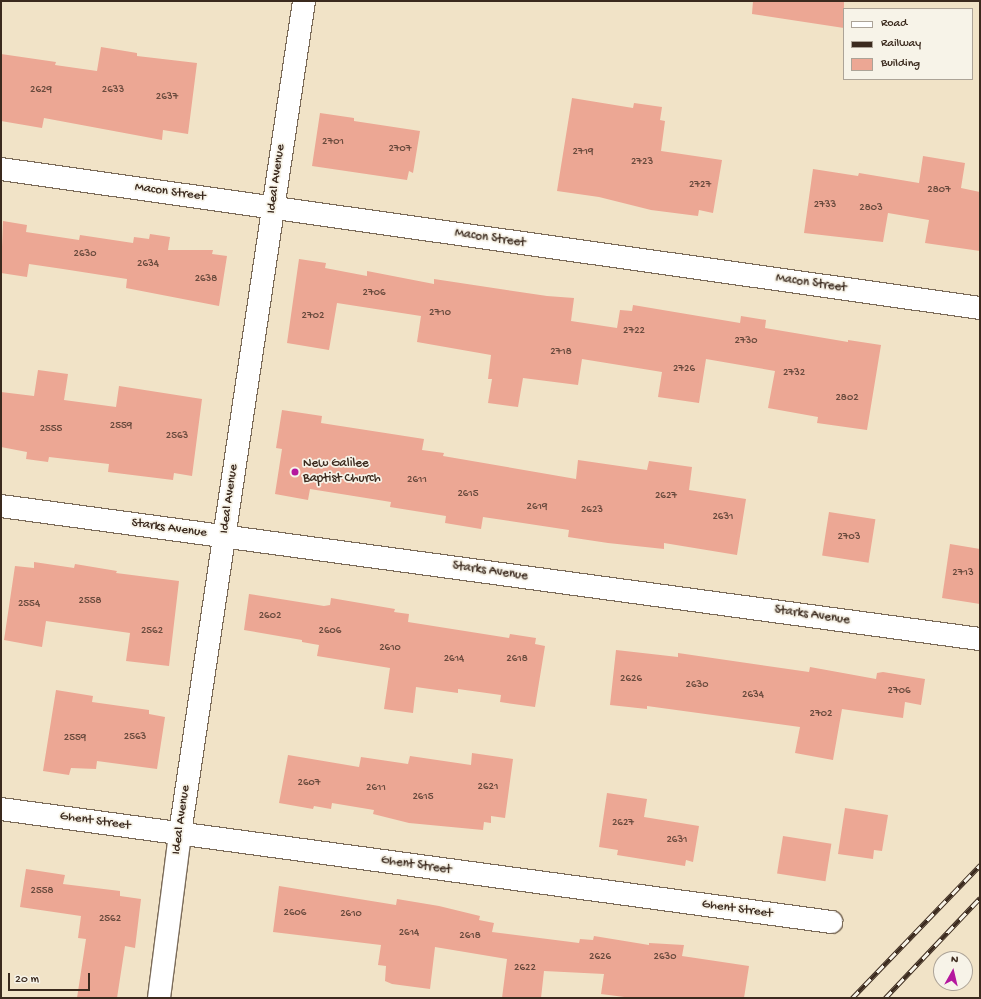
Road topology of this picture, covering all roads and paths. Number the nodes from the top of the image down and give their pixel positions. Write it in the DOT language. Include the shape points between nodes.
graph roads {
  1 [pos="304,1"];
  2 [pos="1,169"];
  3 [pos="273,208"];
  4 [pos="980,308"];
  5 [pos="1,506"];
  6 [pos="224,536"];
  7 [pos="980,639"];
  8 [pos="1,809"];
  9 [pos="180,833"];
  10 [pos="831,922"];
  11 [pos="159,998"];
  1 -- 3 [label="street, Ideal Avenue"];
  2 -- 3 [label="street, Macon Street"];
  3 -- 4 [label="street, Macon Street"];
  3 -- 6 [label="street, Ideal Avenue"];
  5 -- 6 [label="street, Starks Avenue"];
  6 -- 7 [label="street, Starks Avenue"];
  6 -- 9 [label="street, Ideal Avenue"];
  8 -- 9 [label="street, Ghent Street"];
  9 -- 10 [label="street, Ghent Street"];
  9 -- 11 [label="street, Ideal Avenue"];
}
